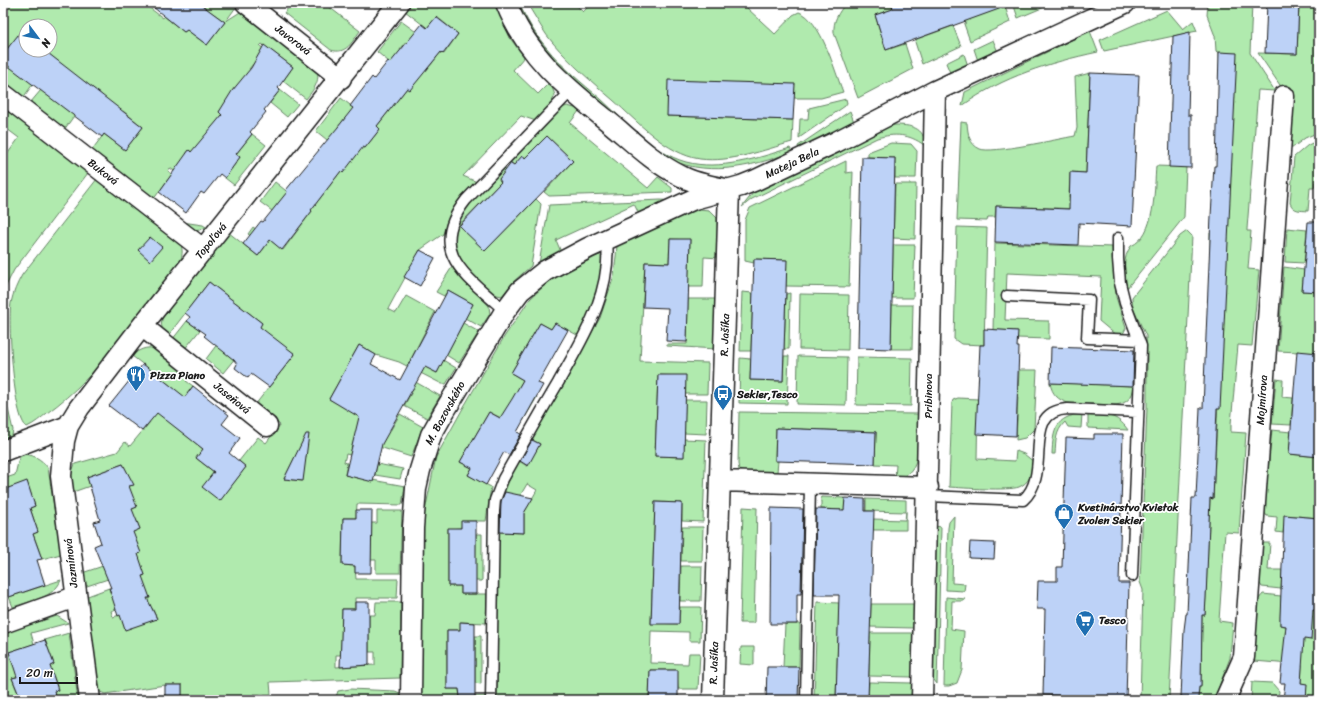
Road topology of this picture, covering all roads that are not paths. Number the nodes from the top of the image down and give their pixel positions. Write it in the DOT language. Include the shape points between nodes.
graph roads {
  1 [pos="246,3"];
  2 [pos="399,3"];
  3 [pos="506,3"];
  4 [pos="1125,3"];
  5 [pos="341,78"];
  6 [pos="571,91"];
  7 [pos="935,91"];
  8 [pos="3,94"];
  9 [pos="1284,96"];
  10 [pos="729,189"];
  11 [pos="1118,238"];
  12 [pos="607,239"];
  13 [pos="204,250"];
  14 [pos="1007,296"];
  15 [pos="505,311"];
  16 [pos="142,326"];
  17 [pos="1139,340"];
  18 [pos="1138,412"];
  19 [pos="68,426"];
  20 [pos="267,426"];
  21 [pos="3,451"];
  22 [pos="720,481"];
  23 [pos="810,484"];
  24 [pos="928,492"];
  25 [pos="1132,576"];
  26 [pos="75,597"];
  27 [pos="3,622"];
  28 [pos="90,700"];
  29 [pos="411,700"];
  30 [pos="491,700"];
  31 [pos="713,700"];
  32 [pos="806,700"];
  33 [pos="922,700"];
  34 [pos="1225,700"];
  1 -- 5 [label="street, Javorová"];
  2 -- 5 [label="street, Topoľová"];
  3 -- 6 [label="street" via="530,49"];
  4 -- 7 [label="street, Mateja Bela"];
  5 -- 13 [label="street, Topoľová"];
  6 -- 10 [label="street" via="664,167 688,180"];
  6 -- 15 [label="lane" via="466,200 449,229 448,246 452,256 470,278"];
  7 -- 10 [label="street, Mateja Bela" via="836,142 756,180"];
  7 -- 24 [label="street, Pribinova" via="928,369"];
  8 -- 13 [label="street, Buková"];
  9 -- 34 [label="street, Mojmírova" via="1244,657"];
  10 -- 12 [label="street, M. Bazovského" via="694,199"];
  10 -- 22 [label="street, R. Jašíka"];
  11 -- 17 [label="lane" via="1120,283"];
  12 -- 15 [label="street, M. Bazovského" via="539,275 520,291"];
  12 -- 30 [label="lane" via="609,258 605,281 593,319 503,479 495,500"];
  13 -- 16 [label="street, Topoľová"];
  14 -- 17 [label="lane" via="1089,300 1087,338"];
  15 -- 29 [label="street, M. Bazovského" via="431,435 420,470 413,528"];
  16 -- 19 [label="street, Topoľová"];
  16 -- 20 [label="street, Jaseňová"];
  17 -- 18 [label="lane" via="1141,346"];
  18 -- 24 [label="lane" via="1068,409 1056,410 1048,415 1042,422 1040,431 1037,477 1029,494 1023,500"];
  18 -- 25 [label="lane"];
  19 -- 21 [label="street"];
  19 -- 26 [label="street, Jazmínová" via="64,441 62,476"];
  22 -- 23 [label="street"];
  22 -- 31 [label="street, R. Jašíka"];
  23 -- 24 [label="street"];
  23 -- 32 [label="lane"];
  24 -- 33 [label="street, Pribinova"];
  26 -- 27 [label="street"];
  26 -- 28 [label="street, Jazmínová"];
}
